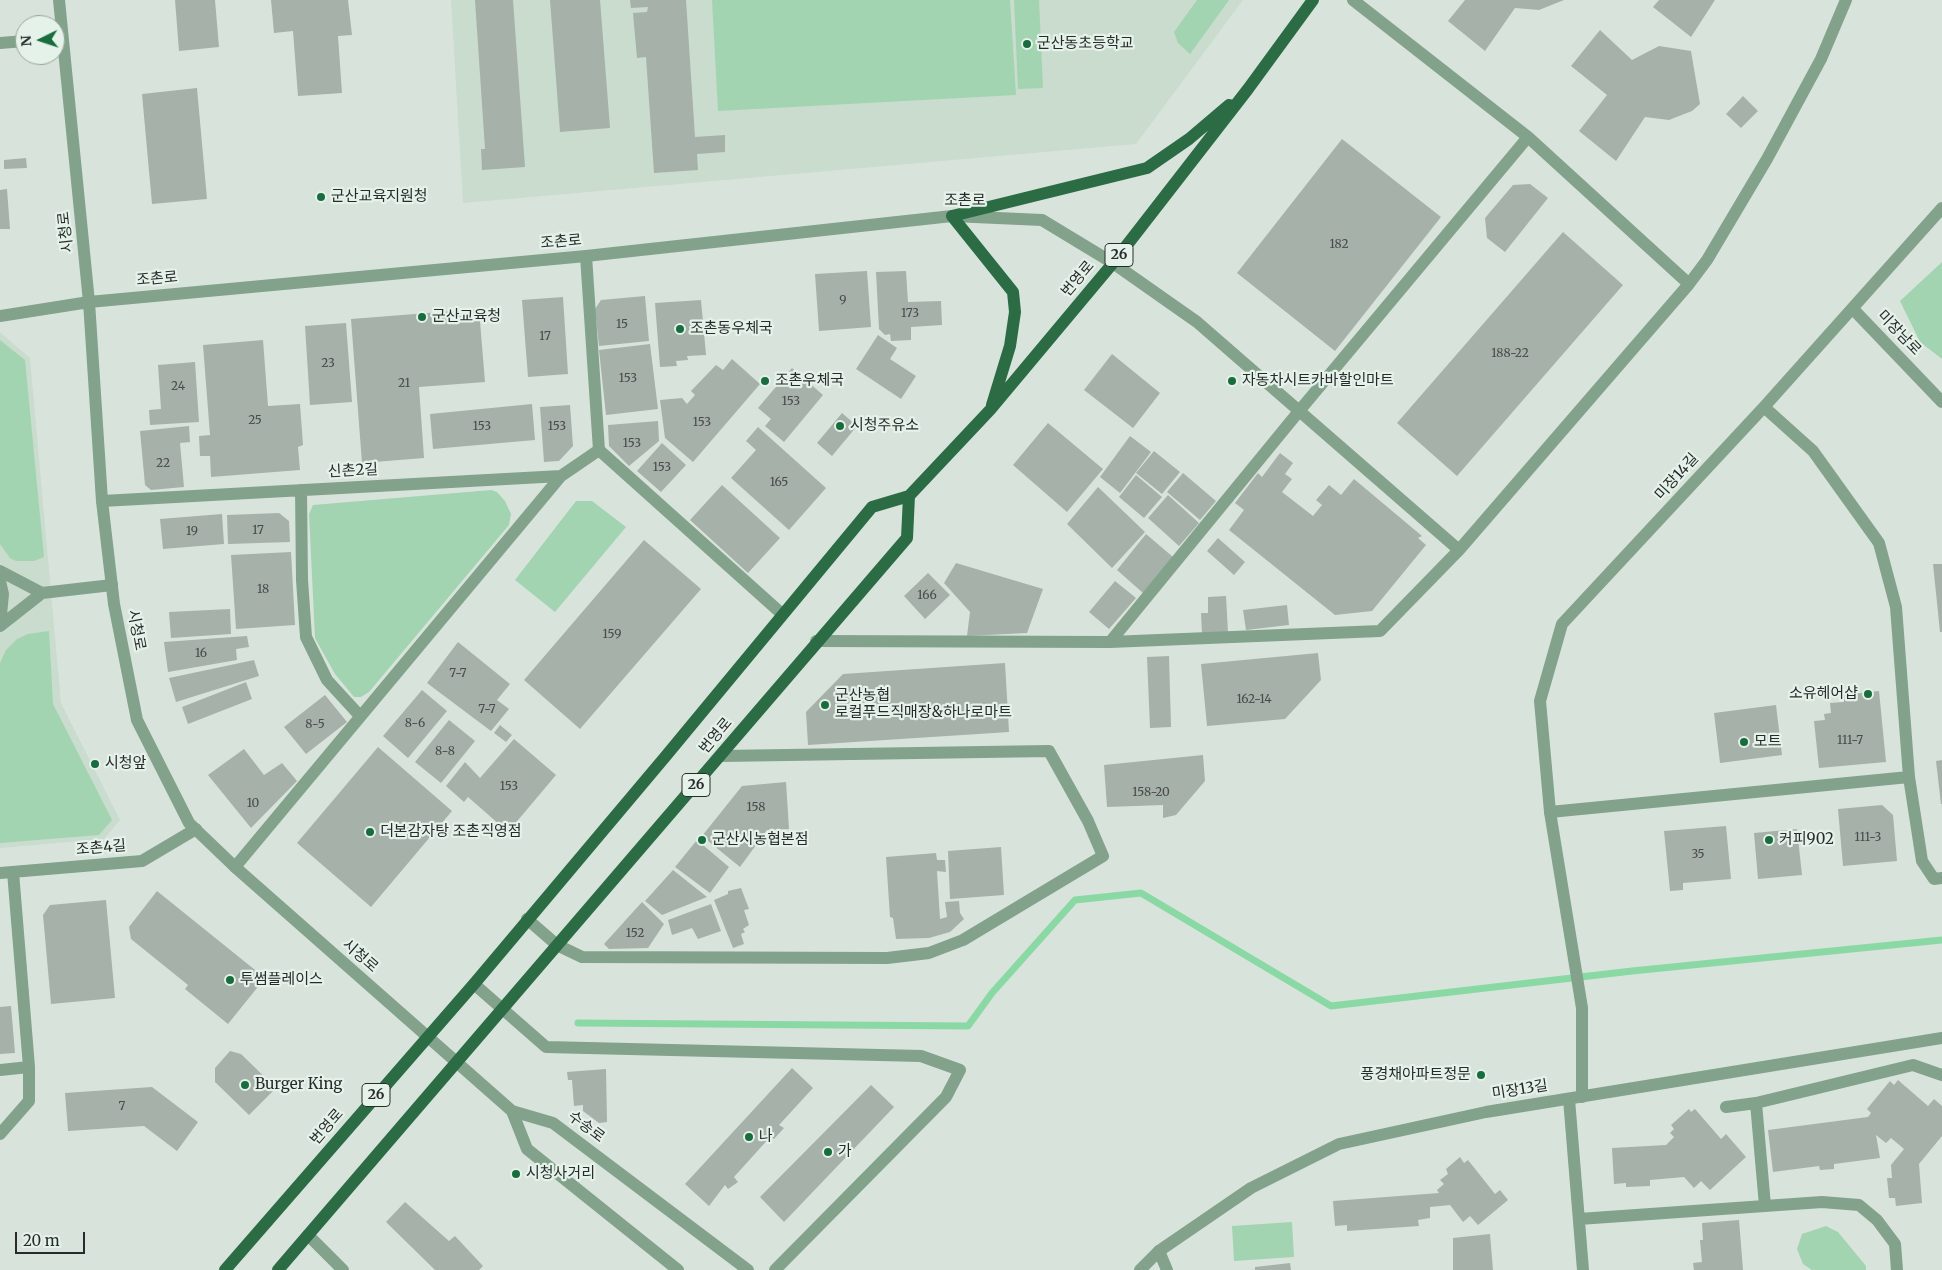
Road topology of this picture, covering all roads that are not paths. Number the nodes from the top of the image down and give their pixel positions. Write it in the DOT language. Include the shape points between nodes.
graph roads {
  1 [pos="59,0"];
  2 [pos="1313,0"];
  3 [pos="1353,0"];
  4 [pos="1846,0"];
  5 [pos="59,15"];
  6 [pos="15,42"];
  7 [pos="0,44"];
  8 [pos="62,65"];
  9 [pos="1248,89"];
  10 [pos="1528,137"];
  11 [pos="1942,208"];
  12 [pos="952,216"];
  13 [pos="586,256"];
  14 [pos="1112,263"];
  15 [pos="1689,284"];
  16 [pos="89,302"];
  17 [pos="1853,309"];
  18 [pos="0,316"];
  19 [pos="1942,402"];
  20 [pos="1764,407"];
  21 [pos="990,410"];
  22 [pos="1300,410"];
  23 [pos="599,450"];
  24 [pos="561,476"];
  25 [pos="301,490"];
  26 [pos="909,496"];
  27 [pos="102,501"];
  28 [pos="1459,550"];
  29 [pos="0,571"];
  30 [pos="0,581"];
  31 [pos="112,586"];
  32 [pos="42,593"];
  33 [pos="782,614"];
  34 [pos="0,625"];
  35 [pos="816,641"];
  36 [pos="1110,642"];
  37 [pos="360,716"];
  38 [pos="721,756"];
  39 [pos="1909,777"];
  40 [pos="1550,812"];
  41 [pos="196,830"];
  42 [pos="235,867"];
  43 [pos="6,872"];
  44 [pos="1942,878"];
  45 [pos="527,919"];
  46 [pos="557,945"];
  47 [pos="474,984"];
  48 [pos="503,1010"];
  49 [pos="427,1036"];
  50 [pos="1942,1038"];
  51 [pos="457,1063"];
  52 [pos="29,1067"];
  53 [pos="0,1070"];
  54 [pos="1942,1074"];
  55 [pos="1582,1097"];
  56 [pos="1569,1099"];
  57 [pos="1756,1103"];
  58 [pos="1726,1107"];
  59 [pos="512,1111"];
  60 [pos="0,1134"];
  61 [pos="1765,1206"];
  62 [pos="1579,1219"];
  63 [pos="308,1235"];
  64 [pos="1159,1251"];
  65 [pos="225,1270"];
  66 [pos="278,1270"];
  67 [pos="343,1270"];
  68 [pos="678,1270"];
  69 [pos="748,1270"];
  70 [pos="775,1270"];
  71 [pos="1140,1270"];
  72 [pos="1167,1270"];
  73 [pos="1583,1270"];
  74 [pos="1897,1270"];
  1 -- 5 [label="street, 시청로"];
  2 -- 9 [label="main road, 번영로 / 26"];
  3 -- 10 [label="street"];
  4 -- 15 [label="street" via="1821,58 1767,159 1707,260"];
  6 -- 7 [label="street"];
  8 -- 16 [label="street, 시청로"];
  9 -- 12 [label="main road" via="1189,139 1147,168"];
  9 -- 14 [label="main road, 번영로 / 26"];
  10 -- 15 [label="street"];
  10 -- 22 [label="street"];
  11 -- 17 [label="street, 미장14길"];
  12 -- 13 [label="street, 조촌로"];
  12 -- 14 [label="street, 조촌로" via="1042,220"];
  12 -- 21 [label="main road" via="1012,292 1015,312 1010,346"];
  13 -- 16 [label="street, 조촌로"];
  13 -- 23 [label="street"];
  14 -- 21 [label="main road, 번영로 / 26"];
  14 -- 22 [label="street, 조촌로" via="1197,322"];
  15 -- 28 [label="street"];
  16 -- 18 [label="street, 조촌로"];
  16 -- 27 [label="street, 시청로"];
  17 -- 19 [label="street, 미장남로"];
  17 -- 20 [label="street, 미장14길"];
  20 -- 39 [label="street" via="1813,451 1879,543 1896,606"];
  20 -- 40 [label="street, 미장14길" via="1562,624 1540,701"];
  21 -- 26 [label="main road, 번영로 / 26"];
  22 -- 28 [label="street, 조촌로"];
  22 -- 36 [label="street"];
  23 -- 24 [label="street"];
  23 -- 33 [label="street"];
  24 -- 25 [label="street, 신촌2길"];
  24 -- 37 [label="street"];
  25 -- 27 [label="street, 신촌2길"];
  25 -- 37 [label="street" via="306,637 327,680"];
  26 -- 33 [label="main road, 번영로 / 26" via="872,507"];
  26 -- 35 [label="main road, 번영로 / 26" via="907,538"];
  27 -- 31 [label="street, 시청로"];
  28 -- 36 [label="street" via="1380,631"];
  29 -- 32 [label="street"];
  30 -- 34 [label="street" via="3,594"];
  31 -- 32 [label="street"];
  31 -- 41 [label="street, 시청로" via="137,720 189,823"];
  32 -- 34 [label="street"];
  33 -- 45 [label="main road, 번영로 / 26" via="666,757"];
  35 -- 36 [label="street"];
  35 -- 38 [label="main road, 번영로 / 26"];
  37 -- 42 [label="street"];
  38 -- 46 [label="main road, 번영로 / 26"];
  38 -- 46 [label="street" via="1049,751 1088,821 1103,856 963,940 929,953 887,958 600,958 582,956"];
  39 -- 40 [label="street"];
  39 -- 44 [label="street" via="1922,861 1934,879"];
  40 -- 55 [label="street, 미장14길" via="1582,1008"];
  41 -- 42 [label="street, 시청로"];
  41 -- 43 [label="street, 조촌4길" via="142,861"];
  42 -- 49 [label="street, 시청로"];
  43 -- 52 [label="street"];
  45 -- 46 [label="street"];
  45 -- 47 [label="main road, 번영로 / 26"];
  46 -- 48 [label="main road, 번영로 / 26"];
  47 -- 48 [label="street"];
  47 -- 49 [label="main road, 번영로 / 26"];
  48 -- 51 [label="main road, 번영로 / 26"];
  48 -- 70 [label="street" via="546,1048 921,1056 960,1070 946,1097"];
  49 -- 51 [label="street, 시청로"];
  49 -- 65 [label="main road, 번영로 / 26"];
  50 -- 55 [label="street, 미장13길"];
  51 -- 59 [label="street, 시청로"];
  51 -- 63 [label="main road, 번영로 / 26"];
  52 -- 53 [label="street"];
  52 -- 60 [label="street" via="28,1100"];
  54 -- 57 [label="street" via="1913,1065"];
  55 -- 56 [label="street, 미장13길"];
  56 -- 62 [label="street"];
  56 -- 64 [label="street, 미장13길" via="1486,1112 1339,1144 1251,1188"];
  57 -- 58 [label="street"];
  57 -- 61 [label="street"];
  59 -- 68 [label="street" via="527,1149"];
  59 -- 69 [label="street, 수송로" via="553,1122"];
  61 -- 62 [label="street"];
  61 -- 74 [label="street" via="1822,1202 1859,1206 1877,1220 1895,1244"];
  62 -- 73 [label="street"];
  63 -- 66 [label="main road, 번영로 / 26"];
  63 -- 67 [label="street"];
  64 -- 71 [label="street, 미장13길"];
  64 -- 72 [label="street"];
}
